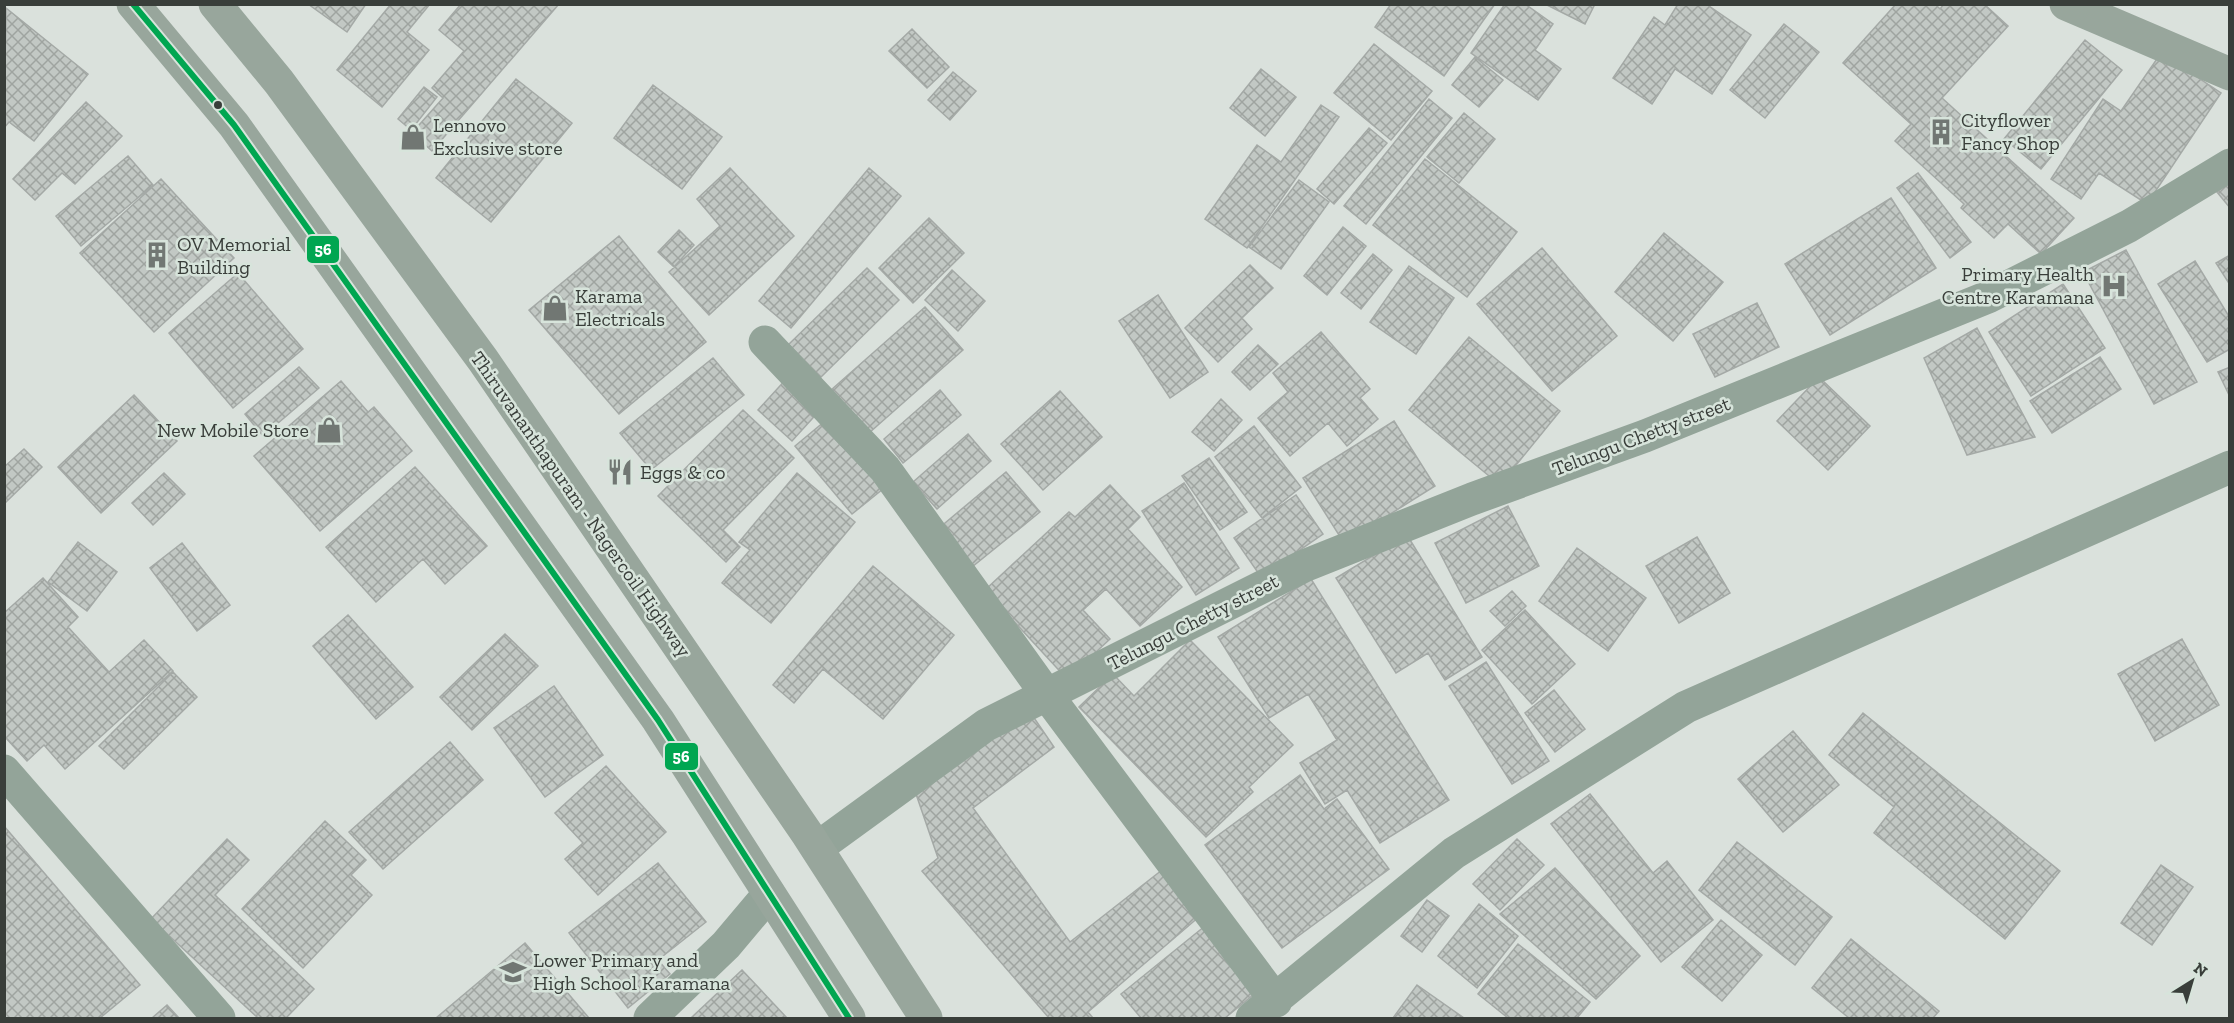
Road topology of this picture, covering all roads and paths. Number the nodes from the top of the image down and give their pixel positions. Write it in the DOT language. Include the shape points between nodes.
graph roads {
  1 [pos="133,4"];
  2 [pos="215,4"];
  3 [pos="2066,4"];
  4 [pos="2229,74"];
  5 [pos="2229,165"];
  6 [pos="765,342"];
  7 [pos="2229,467"];
  8 [pos="1047,695"];
  9 [pos="4,771"];
  10 [pos="817,848"];
  11 [pos="769,894"];
  12 [pos="1264,1010"];
  13 [pos="219,1018"];
  14 [pos="650,1018"];
  15 [pos="849,1018"];
  16 [pos="926,1018"];
  1 -- 11 [label="main road" via="234,124 658,720"];
  2 -- 10 [label="main road, Thiruvananthapuram - Nagercoil Highway" via="279,82 483,360"];
  3 -- 4 [label="main road"];
  5 -- 8 [label="street, Telungu Chetty street" via="2129,226 1989,297 1645,436 1304,566"];
  6 -- 8 [label="street" via="885,469"];
  7 -- 12 [label="street" via="1686,706 1454,853"];
  8 -- 10 [label="street, Telungu Chetty street" via="986,725"];
  8 -- 12 [label="street"];
  9 -- 13 [label="street"];
  10 -- 16 [label="main road, Thiruvananthapuram - Nagercoil Highway"];
  11 -- 14 [label="street" via="726,945"];
  11 -- 15 [label="main road"];
}
